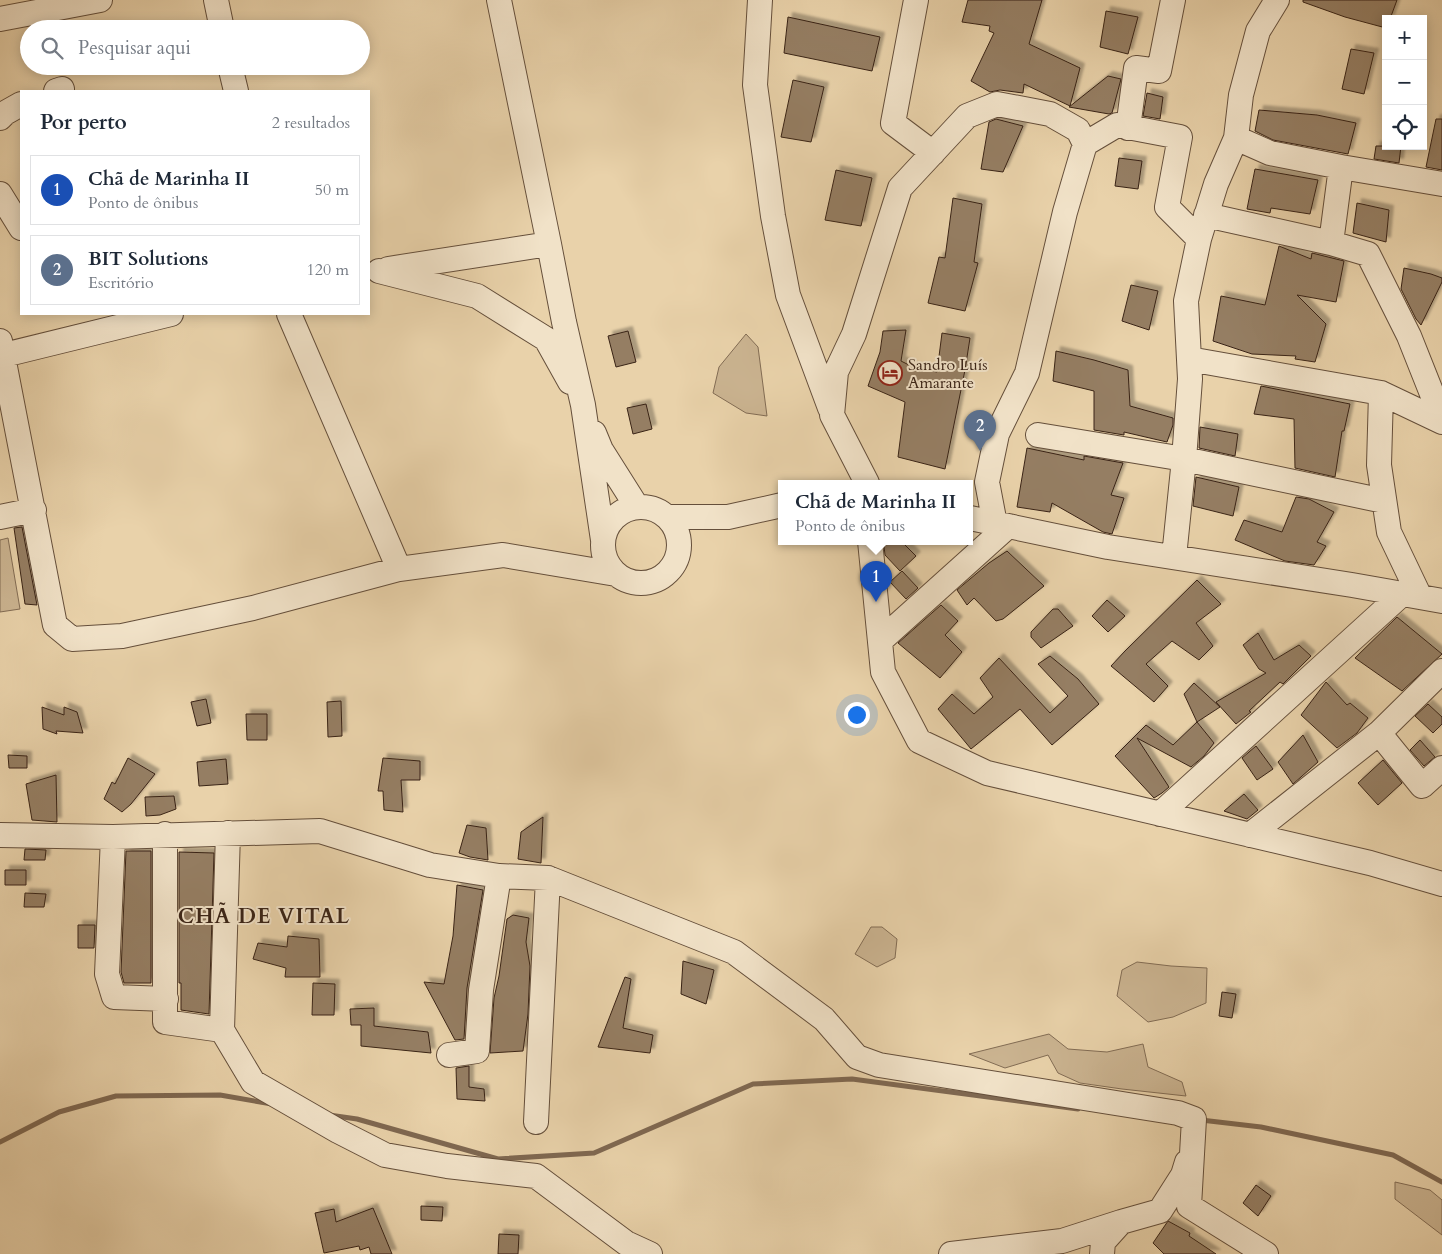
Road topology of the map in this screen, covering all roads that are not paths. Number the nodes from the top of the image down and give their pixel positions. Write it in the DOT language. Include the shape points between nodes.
graph roads {
  1 [pos="100,0"];
  2 [pos="216,0"];
  3 [pos="499,0"];
  4 [pos="760,0"];
  5 [pos="916,0"];
  6 [pos="1173,0"];
  7 [pos="1277,0"];
  8 [pos="10,12"];
  9 [pos="220,20"];
  10 [pos="232,75"];
  11 [pos="236,90"];
  12 [pos="1128,128"];
  13 [pos="1236,138"];
  14 [pos="1085,144"];
  15 [pos="933,153"];
  16 [pos="1341,167"];
  17 [pos="1442,184"];
  18 [pos="0,194"];
  19 [pos="1206,215"];
  20 [pos="20,226"];
  21 [pos="1199,239"];
  22 [pos="1331,243"];
  23 [pos="549,244"];
  24 [pos="374,271"];
  25 [pos="166,315"];
  26 [pos="290,315"];
  27 [pos="1,351"];
  28 [pos="1189,359"];
  29 [pos="1381,393"];
  30 [pos="583,405"];
  31 [pos="832,415"];
  32 [pos="1442,420"];
  33 [pos="1038,435"];
  34 [pos="1184,459"];
  35 [pos="865,480"];
  36 [pos="1384,501"];
  37 [pos="778,506"];
  38 [pos="637,507"];
  39 [pos="34,510"];
  40 [pos="0,517"];
  41 [pos="667,517"];
  42 [pos="973,519"];
  43 [pos="1002,525"];
  44 [pos="603,540"];
  45 [pos="870,545"];
  46 [pos="1174,557"];
  47 [pos="399,569"];
  48 [pos="616,574"];
  49 [pos="1422,597"];
  50 [pos="880,641"];
  51 [pos="1442,671"];
  52 [pos="1379,733"];
  53 [pos="1442,768"];
  54 [pos="1160,814"];
  55 [pos="228,833"];
  56 [pos="165,834"];
  57 [pos="0,835"];
  58 [pos="1250,835"];
  59 [pos="113,837"];
  60 [pos="499,876"];
  61 [pos="548,878"];
  62 [pos="1442,884"];
  63 [pos="166,999"];
  64 [pos="222,1030"];
  65 [pos="449,1055"];
  66 [pos="536,1122"];
  67 [pos="1192,1148"];
  68 [pos="1121,1222"];
  69 [pos="650,1254"];
  70 [pos="951,1254"];
  71 [pos="1102,1254"];
  72 [pos="1266,1254"];
  1 -- 8 [label="street"];
  2 -- 9 [label="street"];
  3 -- 23 [label="street"];
  4 -- 31 [label="street" via="755,85 772,216 788,295"];
  5 -- 15 [label="street" via="893,123"];
  6 -- 12 [label="street" via="1159,71 1136,68"];
  7 -- 13 [label="street" via="1258,31 1241,95"];
  10 -- 11 [label="street"];
  12 -- 14 [label="street" via="1117,126"];
  12 -- 21 [label="street" via="1180,137 1167,207"];
  13 -- 16 [label="street" via="1270,153"];
  13 -- 19 [label="street"];
  14 -- 15 [label="street" via="1078,130 1050,114 997,104 968,116"];
  14 -- 43 [label="street" via="1065,212 1027,373 997,434 986,482"];
  15 -- 31 [label="street" via="900,188 854,334 836,372"];
  16 -- 17 [label="street"];
  16 -- 22 [label="street"];
  18 -- 20 [label="street"];
  19 -- 21 [label="street"];
  19 -- 22 [label="street"];
  21 -- 28 [label="street" via="1186,301"];
  22 -- 32 [label="street" via="1368,254 1409,336"];
  23 -- 24 [label="street"];
  23 -- 30 [label="street"];
  24 -- 30 [label="street" via="477,296 546,339"];
  25 -- 27 [label="street"];
  26 -- 47 [label="street"];
  27 -- 39 [label="street"];
  28 -- 29 [label="street"];
  28 -- 34 [label="street"];
  29 -- 32 [label="street"];
  29 -- 36 [label="street" via="1379,465"];
  30 -- 38 [label="street" via="601,450"];
  30 -- 44 [label="street"];
  31 -- 35 [label="street"];
  33 -- 34 [label="street"];
  34 -- 36 [label="street"];
  34 -- 46 [label="street"];
  36 -- 49 [label="street" via="1389,532"];
  37 -- 41 [label="street" via="728,517"];
  38 -- 41 [label="street" via="648,507"];
  38 -- 44 [label="street" via="614,517"];
  39 -- 40 [label="street"];
  39 -- 47 [label="street" via="55,625 72,639 122,636 253,608"];
  41 -- 48 [label="street" via="676,529 679,543 677,557 670,570 658,579 644,583 629,581"];
  42 -- 43 [label="street"];
  43 -- 46 [label="street"];
  43 -- 50 [label="street"];
  44 -- 48 [label="street" via="603,553"];
  45 -- 50 [label="street"];
  46 -- 49 [label="street"];
  47 -- 48 [label="street" via="503,555"];
  49 -- 54 [label="street"];
  50 -- 54 [label="street" via="883,672 919,741 987,773"];
  51 -- 52 [label="street"];
  52 -- 53 [label="street" via="1422,786"];
  52 -- 58 [label="street"];
  54 -- 58 [label="street"];
  55 -- 56 [label="street"];
  55 -- 60 [label="street" via="320,830 430,865"];
  55 -- 64 [label="street"];
  56 -- 59 [label="street"];
  56 -- 63 [label="street"];
  57 -- 59 [label="street"];
  58 -- 62 [label="street" via="1370,863"];
  59 -- 63 [label="street" via="107,974 114,997"];
  60 -- 61 [label="street"];
  60 -- 65 [label="street" via="481,990 477,1051"];
  61 -- 66 [label="street"];
  61 -- 67 [label="street" via="734,952 824,1019 857,1057 879,1065 1178,1113 1194,1119"];
  63 -- 64 [label="street" via="165,1022"];
  64 -- 69 [label="street" via="253,1082 346,1135 385,1155 536,1176 626,1243"];
  67 -- 68 [label="street" via="1183,1175 1160,1211"];
  67 -- 72 [label="street" via="1189,1206"];
  68 -- 70 [label="street" via="1062,1241"];
  68 -- 71 [label="street" via="1103,1242"];
}
